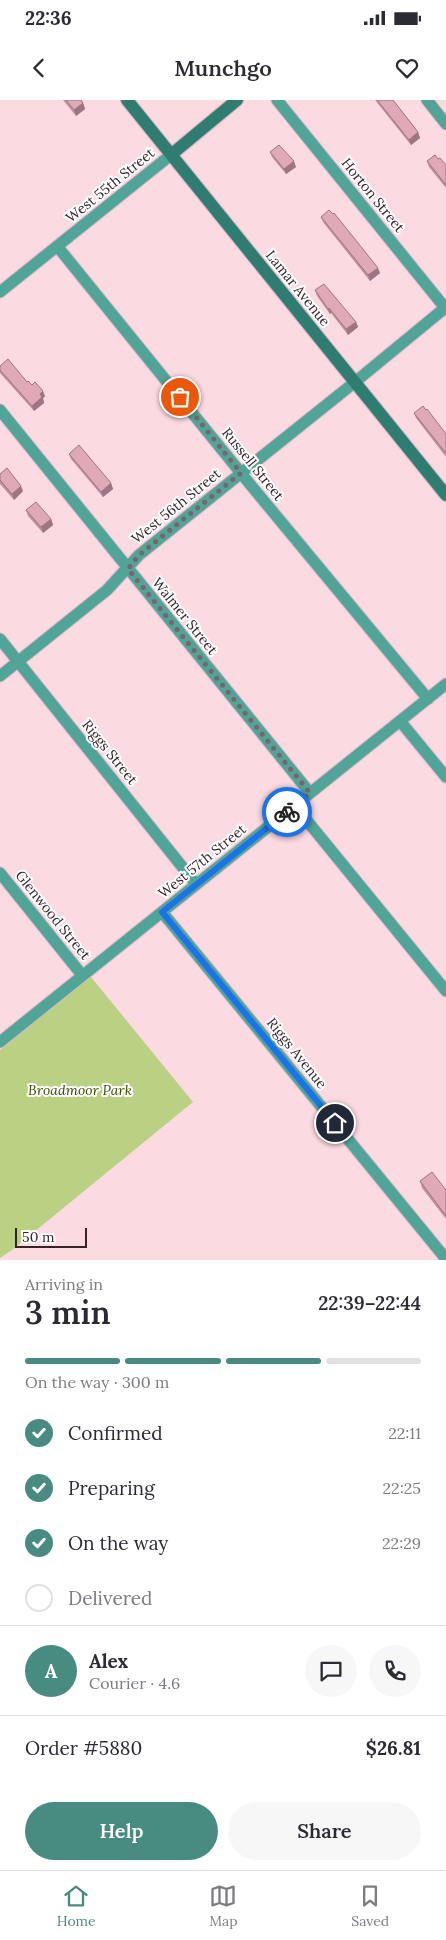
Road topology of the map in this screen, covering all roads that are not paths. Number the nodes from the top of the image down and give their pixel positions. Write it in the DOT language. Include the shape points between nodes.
graph roads {
  1 [pos="127,100"];
  2 [pos="237,100"];
  3 [pos="276,100"];
  4 [pos="426,100"];
  5 [pos="446,124"];
  6 [pos="172,154"];
  7 [pos="57,246"];
  8 [pos="0,292"];
  9 [pos="446,308"];
  10 [pos="355,382"];
  11 [pos="0,410"];
  12 [pos="241,473"];
  13 [pos="446,495"];
  14 [pos="128,569"];
  15 [pos="0,639"];
  16 [pos="18,662"];
  17 [pos="0,676"];
  18 [pos="446,684"];
  19 [pos="428,699"];
  20 [pos="400,722"];
  21 [pos="446,777"];
  22 [pos="310,793"];
  23 [pos="295,806"];
  24 [pos="0,873"];
  25 [pos="196,884"];
  26 [pos="162,912"];
  27 [pos="82,975"];
  28 [pos="446,991"];
  29 [pos="0,1042"];
  30 [pos="446,1259"];
  1 -- 6 [label="street, Lamar Avenue"];
  2 -- 6 [label="street, West 55th Street"];
  3 -- 9 [label="street, Horton Street"];
  4 -- 5 [label="street"];
  6 -- 7 [label="street, West 55th Street"];
  6 -- 10 [label="street, Lamar Avenue"];
  7 -- 8 [label="street, West 55th Street"];
  7 -- 12 [label="street, Russell Street"];
  9 -- 10 [label="street, West 56th Street"];
  10 -- 12 [label="street, West 56th Street"];
  10 -- 13 [label="street, Lamar Avenue"];
  11 -- 14 [label="street, Walmer Street"];
  12 -- 14 [label="street, West 56th Street" via="139,555"];
  12 -- 19 [label="street, Russell Street"];
  14 -- 16 [label="street, West 56th Street" via="104,594"];
  14 -- 22 [label="street, Walmer Street"];
  15 -- 16 [label="street, Riggs Street"];
  16 -- 17 [label="street, West 56th Street"];
  16 -- 25 [label="street, Riggs Street"];
  18 -- 19 [label="street, West 57th Street"];
  19 -- 20 [label="street, West 57th Street"];
  20 -- 21 [label="street"];
  20 -- 22 [label="street, West 57th Street"];
  22 -- 23 [label="street, West 57th Street"];
  23 -- 25 [label="street, West 57th Street"];
  23 -- 28 [label="street"];
  24 -- 27 [label="street, Glenwood Street"];
  25 -- 26 [label="street, West 57th Street"];
  26 -- 27 [label="street, West 57th Street"];
  26 -- 30 [label="street, Riggs Avenue"];
  27 -- 29 [label="street, West 57th Street"];
}
